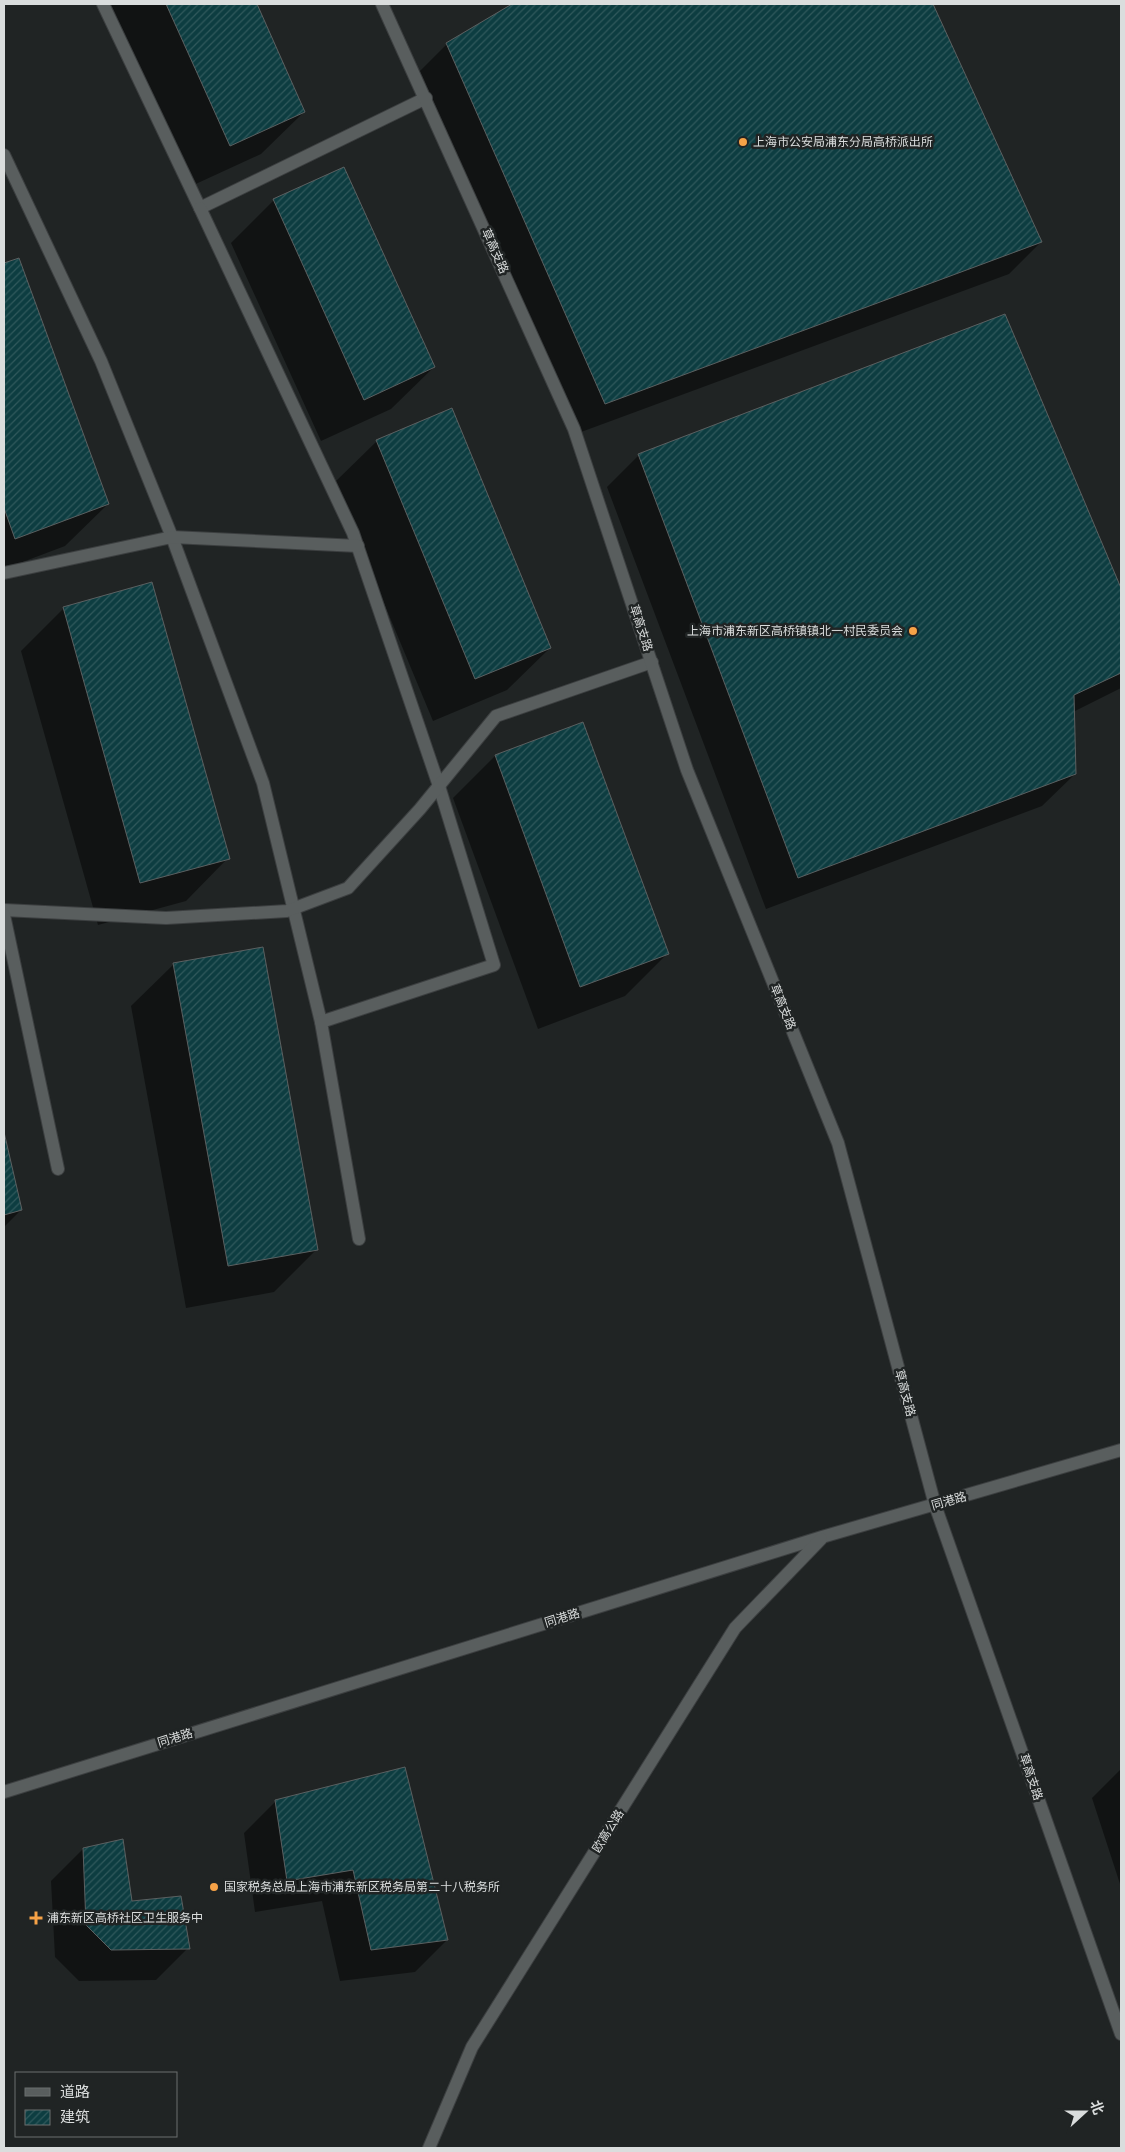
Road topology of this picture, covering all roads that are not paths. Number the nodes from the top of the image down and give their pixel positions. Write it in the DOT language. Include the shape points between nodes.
graph roads {
  1 [pos="103,4"];
  2 [pos="382,4"];
  3 [pos="426,98"];
  4 [pos="4,155"];
  5 [pos="200,208"];
  6 [pos="172,537"];
  7 [pos="358,546"];
  8 [pos="4,573"];
  9 [pos="652,662"];
  10 [pos="439,786"];
  11 [pos="293,909"];
  12 [pos="4,910"];
  13 [pos="4,915"];
  14 [pos="321,1022"];
  15 [pos="58,1168"];
  16 [pos="359,1239"];
  17 [pos="1121,1450"];
  18 [pos="935,1505"];
  19 [pos="822,1537"];
  20 [pos="4,1792"];
  21 [pos="1121,2034"];
  22 [pos="429,2148"];
  1 -- 5 [label="street"];
  2 -- 3 [label="street, 草高支路"];
  3 -- 5 [label="street"];
  3 -- 9 [label="street, 草高支路" via="574,430"];
  4 -- 6 [label="street" via="101,361"];
  5 -- 7 [label="street"];
  6 -- 7 [label="street"];
  6 -- 8 [label="street"];
  6 -- 11 [label="street" via="263,783"];
  7 -- 10 [label="street"];
  9 -- 10 [label="street" via="496,716"];
  9 -- 18 [label="street, 草高支路" via="687,770 838,1143"];
  10 -- 11 [label="street" via="348,888"];
  10 -- 14 [label="street" via="494,966"];
  11 -- 12 [label="street" via="166,918"];
  11 -- 14 [label="street"];
  13 -- 15 [label="street"];
  14 -- 16 [label="street"];
  17 -- 18 [label="street, 同港路"];
  18 -- 19 [label="street, 同港路"];
  18 -- 21 [label="street, 草高支路"];
  19 -- 20 [label="street, 同港路"];
  19 -- 22 [label="street, 欧高公路" via="735,1628 472,2047"];
}
